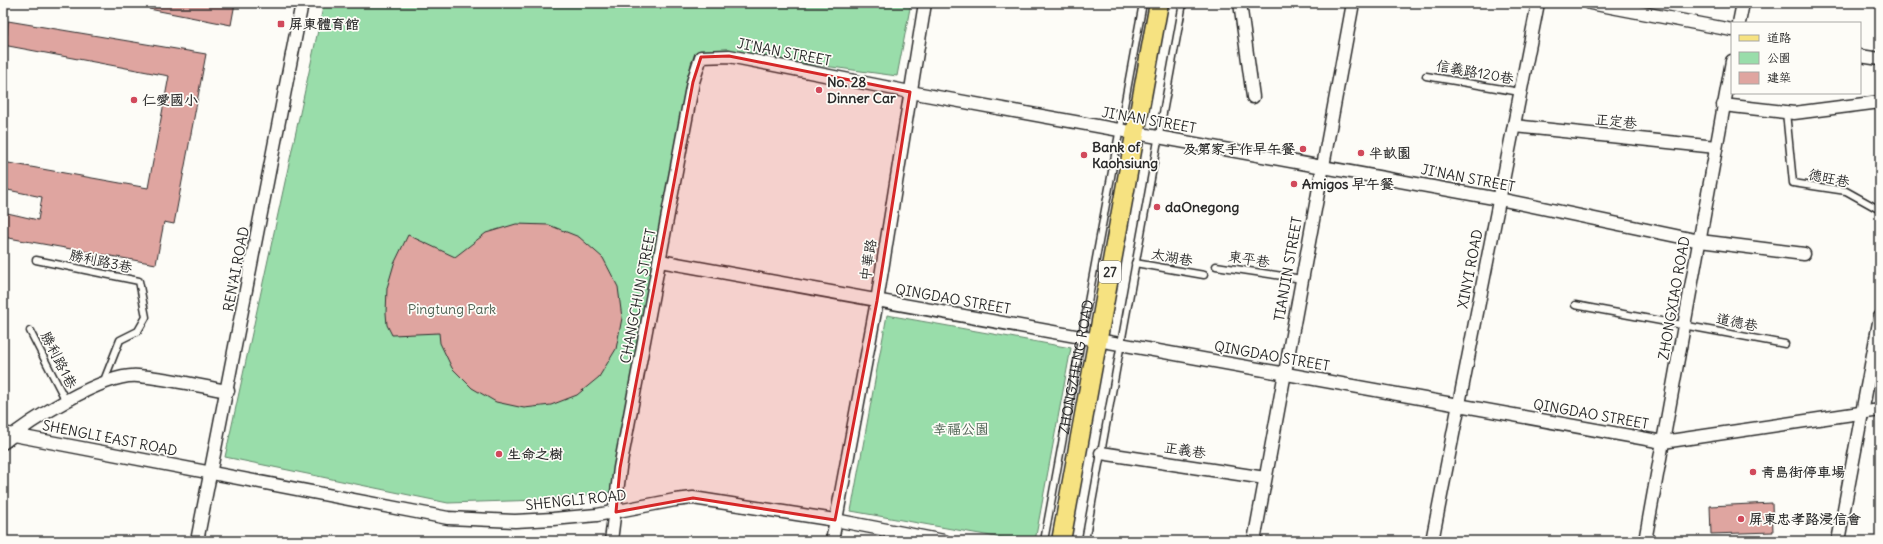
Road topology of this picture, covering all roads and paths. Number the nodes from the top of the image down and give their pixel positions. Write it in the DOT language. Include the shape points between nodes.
graph roads {
  1 [pos="302,3"];
  2 [pos="925,3"];
  3 [pos="1142,3"];
  4 [pos="1159,3"];
  5 [pos="1182,3"];
  6 [pos="1240,3"];
  7 [pos="1353,3"];
  8 [pos="1538,3"];
  9 [pos="1590,3"];
  10 [pos="1742,3"];
  11 [pos="1739,22"];
  12 [pos="1731,30"];
  13 [pos="1861,56"];
  14 [pos="701,58"];
  15 [pos="1880,60"];
  16 [pos="1731,66"];
  17 [pos="1426,76"];
  18 [pos="910,92"];
  19 [pos="1520,92"];
  20 [pos="1253,97"];
  21 [pos="1880,102"];
  22 [pos="1723,105"];
  23 [pos="1786,112"];
  24 [pos="1514,126"];
  25 [pos="1127,131"];
  26 [pos="1158,137"];
  27 [pos="1716,147"];
  28 [pos="1322,167"];
  29 [pos="1499,199"];
  30 [pos="1880,210"];
  31 [pos="1700,241"];
  32 [pos="1804,254"];
  33 [pos="36,260"];
  34 [pos="660,261"];
  35 [pos="1135,263"];
  36 [pos="1216,266"];
  37 [pos="1204,275"];
  38 [pos="1302,279"];
  39 [pos="877,301"];
  40 [pos="1575,305"];
  41 [pos="1880,317"];
  42 [pos="1684,325"];
  43 [pos="30,331"];
  44 [pos="1090,339"];
  45 [pos="1785,344"];
  46 [pos="1121,345"];
  47 [pos="1284,374"];
  48 [pos="103,383"];
  49 [pos="228,391"];
  50 [pos="66,401"];
  51 [pos="1459,405"];
  52 [pos="1880,410"];
  53 [pos="1861,414"];
  54 [pos="8,434"];
  55 [pos="1663,442"];
  56 [pos="3,443"];
  57 [pos="1101,453"];
  58 [pos="211,473"];
  59 [pos="1265,478"];
  60 [pos="616,512"];
  61 [pos="836,520"];
  62 [pos="197,541"];
  63 [pos="611,541"];
  64 [pos="832,541"];
  65 [pos="944,541"];
  66 [pos="1044,541"];
  67 [pos="1061,541"];
  68 [pos="1085,541"];
  69 [pos="1254,541"];
  70 [pos="1432,541"];
  71 [pos="1645,541"];
  72 [pos="1838,541"];
  1 -- 49 [label="street, REN'AI ROAD"];
  2 -- 18 [label="street, 中華路"];
  3 -- 25 [label="lane, ZHONGZHENG ROAD"];
  4 -- 25 [label="main road, ZHONGZHENG ROAD / 27"];
  5 -- 26 [label="lane"];
  6 -- 20 [label="street"];
  7 -- 28 [label="street, TIANJIN STREET"];
  8 -- 19 [label="street, XINYI ROAD"];
  9 -- 12 [label="street"];
  10 -- 11 [label="street"];
  13 -- 15 [label="street"];
  14 -- 18 [label="street, JI'NAN STREET" via="729,56"];
  14 -- 34 [label="street, CHANGCHUN STREET" via="693,82"];
  16 -- 22 [label="street, ZHONGXIAO ROAD"];
  17 -- 19 [label="lane, 信義路120巷"];
  18 -- 25 [label="street, JI'NAN STREET"];
  18 -- 39 [label="street, 中華路"];
  19 -- 24 [label="street, XINYI ROAD"];
  21 -- 23 [label="street"];
  22 -- 23 [label="street"];
  22 -- 27 [label="street, ZHONGXIAO ROAD"];
  23 -- 30 [label="lane, 德旺巷" via="1793,183 1846,191"];
  24 -- 27 [label="street, 正定巷"];
  24 -- 29 [label="street, XINYI ROAD"];
  25 -- 26 [label="street, JI'NAN STREET"];
  25 -- 44 [label="main road, ZHONGZHENG ROAD / 27"];
  26 -- 28 [label="street, JI'NAN STREET"];
  26 -- 35 [label="lane"];
  27 -- 31 [label="street, ZHONGXIAO ROAD"];
  28 -- 29 [label="street, JI'NAN STREET"];
  28 -- 38 [label="street, TIANJIN STREET"];
  29 -- 31 [label="street, JI'NAN STREET"];
  29 -- 51 [label="street, XINYI ROAD"];
  31 -- 32 [label="street, JI'NAN STREET"];
  31 -- 42 [label="street, ZHONGXIAO ROAD"];
  33 -- 48 [label="lane, 勝利路3巷" via="139,281 146,316 138,331 120,340"];
  34 -- 39 [label="street, QINGDAO STREET"];
  34 -- 60 [label="street, CHANGCHUN STREET" via="620,468"];
  35 -- 37 [label="lane, 太湖巷"];
  35 -- 46 [label="lane"];
  36 -- 38 [label="lane, 東平巷"];
  38 -- 47 [label="street, TIANJIN STREET"];
  39 -- 44 [label="street, QINGDAO STREET"];
  39 -- 61 [label="street, 中華路"];
  40 -- 42 [label="lane, 道德巷"];
  41 -- 53 [label="street"];
  42 -- 45 [label="lane, 道德巷"];
  42 -- 55 [label="street, ZHONGXIAO ROAD"];
  43 -- 50 [label="lane, 勝利路1巷"];
  44 -- 46 [label="street, QINGDAO STREET"];
  44 -- 66 [label="lane, ZHONGZHENG ROAD"];
  44 -- 67 [label="main road, ZHONGZHENG ROAD / 27"];
  46 -- 47 [label="street, QINGDAO STREET"];
  46 -- 57 [label="lane"];
  47 -- 51 [label="street, QINGDAO STREET"];
  47 -- 59 [label="street, TIANJIN STREET"];
  48 -- 49 [label="street" via="136,376"];
  48 -- 50 [label="street"];
  49 -- 58 [label="street, REN'AI ROAD"];
  50 -- 54 [label="street"];
  51 -- 55 [label="street, QINGDAO STREET"];
  51 -- 70 [label="street, XINYI ROAD"];
  52 -- 53 [label="street, QINGDAO STREET"];
  53 -- 55 [label="street, QINGDAO STREET"];
  53 -- 72 [label="street"];
  54 -- 56 [label="street"];
  54 -- 58 [label="street, SHENGLI EAST ROAD"];
  55 -- 71 [label="street, ZHONGXIAO ROAD"];
  57 -- 59 [label="street, 正義巷"];
  57 -- 68 [label="lane"];
  58 -- 60 [label="street, SHENGLI ROAD" via="448,518 537,520"];
  58 -- 62 [label="street, REN'AI ROAD"];
  59 -- 69 [label="street, TIANJIN STREET"];
  60 -- 61 [label="street, SHENGLI ROAD" via="693,498"];
  60 -- 63 [label="street, CHANGCHUN STREET"];
  61 -- 64 [label="street, 中華路"];
  61 -- 65 [label="street, SHENGLI ROAD"];
}
